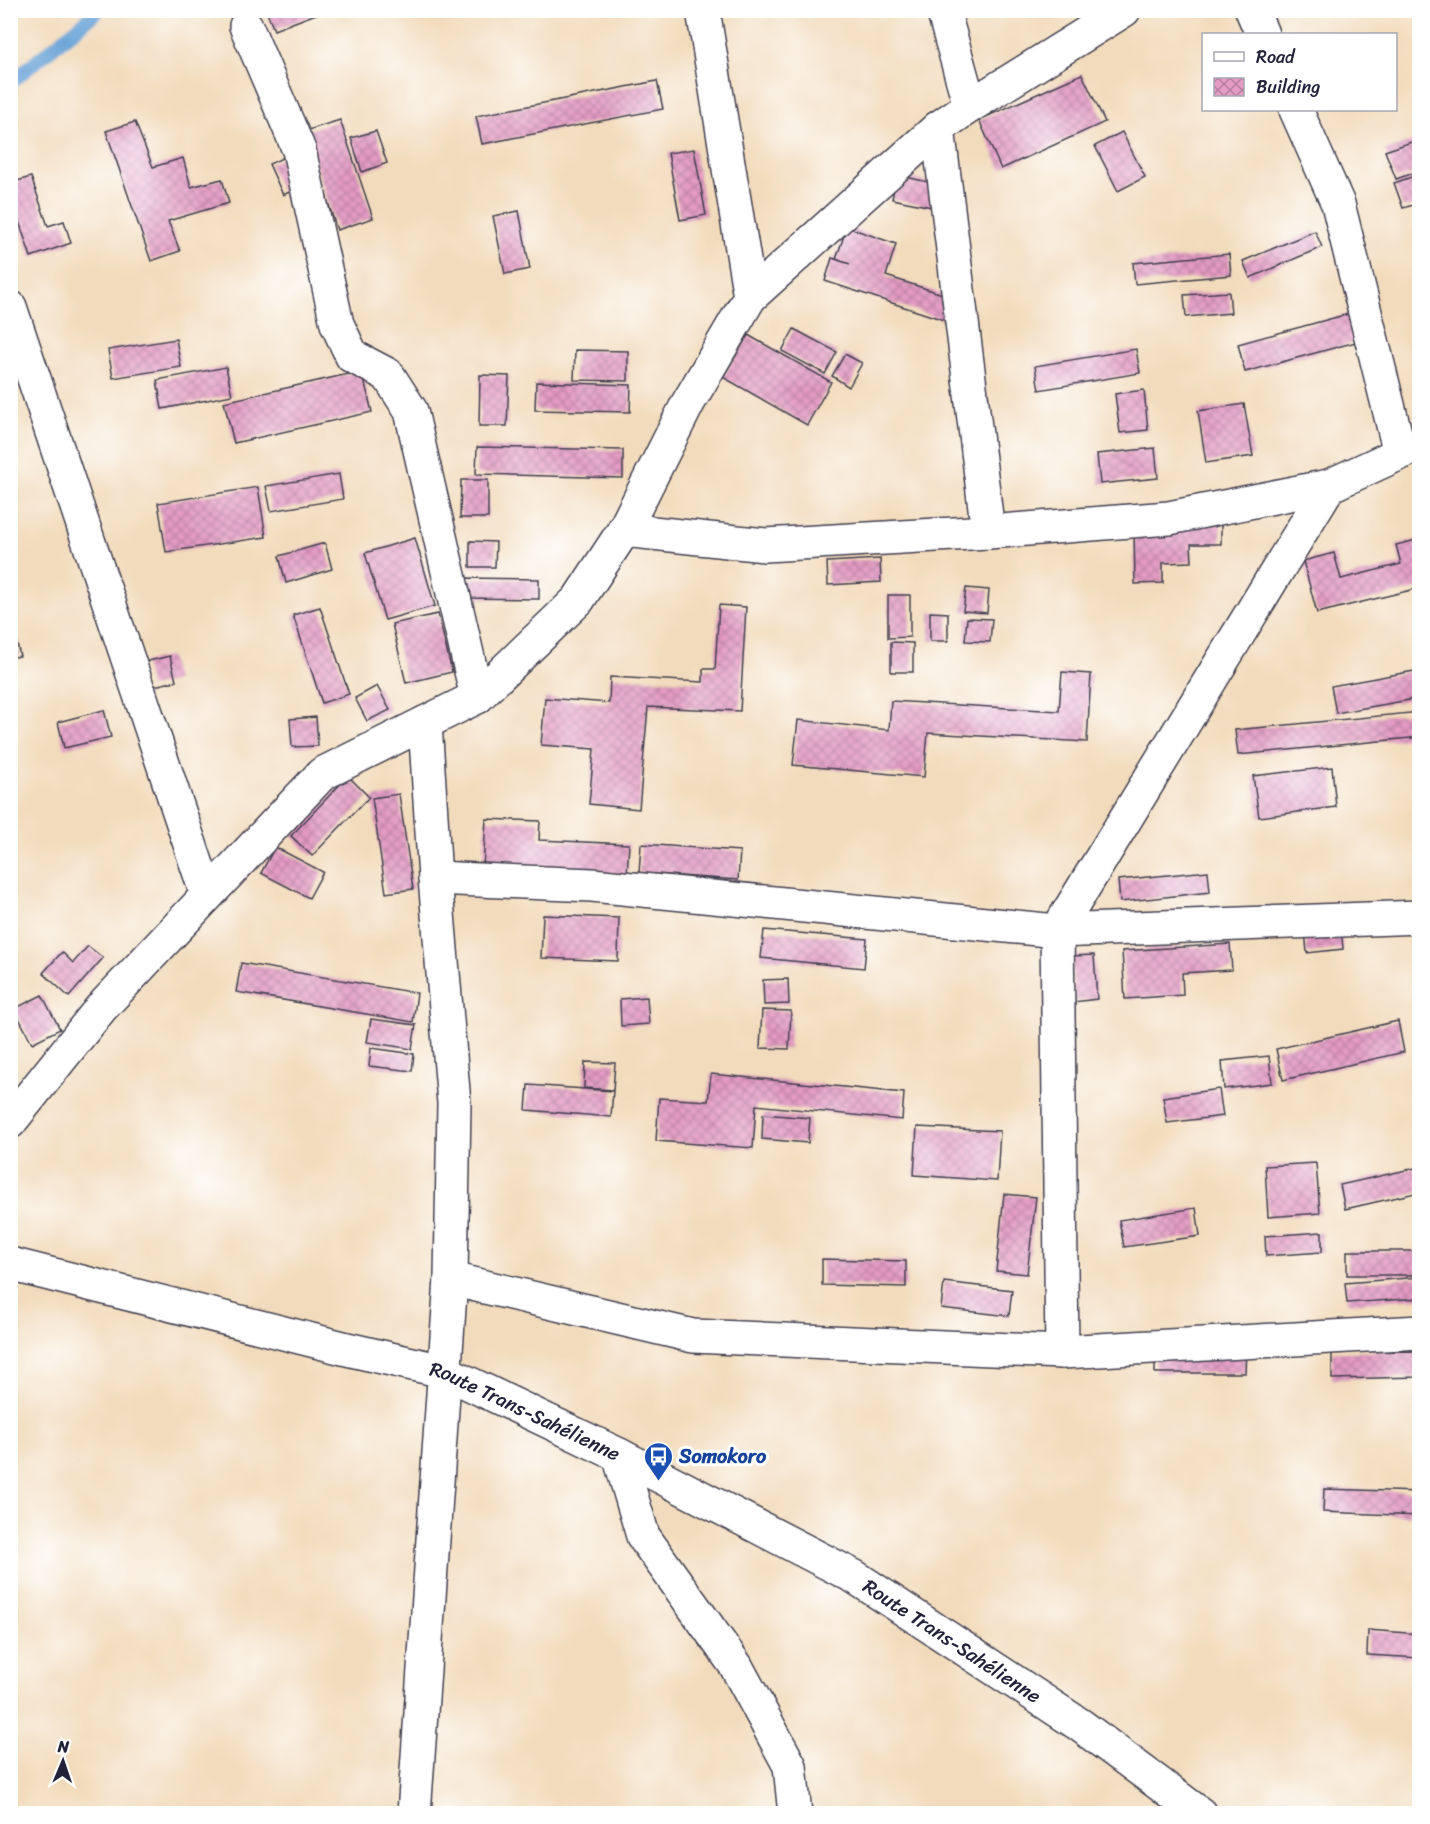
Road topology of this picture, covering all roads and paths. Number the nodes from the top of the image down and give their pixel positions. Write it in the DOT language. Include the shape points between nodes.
graph roads {
  1 [pos="703,10"];
  2 [pos="943,10"];
  3 [pos="1252,10"];
  4 [pos="1120,12"];
  5 [pos="246,26"];
  6 [pos="1262,33"];
  7 [pos="970,106"];
  8 [pos="1296,111"];
  9 [pos="938,128"];
  10 [pos="750,297"];
  11 [pos="10,307"];
  12 [pos="1410,449"];
  13 [pos="1329,486"];
  14 [pos="624,530"];
  15 [pos="988,532"];
  16 [pos="477,697"];
  17 [pos="425,723"];
  18 [pos="435,878"];
  19 [pos="207,895"];
  20 [pos="1419,917"];
  21 [pos="1057,931"];
  22 [pos="10,1122"];
  23 [pos="10,1264"];
  24 [pos="451,1279"];
  25 [pos="1419,1332"];
  26 [pos="1062,1352"];
  27 [pos="443,1371"];
  28 [pos="619,1455"];
  29 [pos="414,1814"];
  30 [pos="795,1814"];
  31 [pos="1200,1814"];
  1 -- 10 [label="main road"];
  2 -- 7 [label="main road"];
  3 -- 6 [label="main road"];
  4 -- 7 [label="main road"];
  5 -- 16 [label="main road" via="298,150 337,324 352,356 388,375 411,411"];
  7 -- 9 [label="main road"];
  8 -- 12 [label="main road" via="1338,204"];
  9 -- 10 [label="main road"];
  9 -- 15 [label="main road"];
  10 -- 14 [label="main road" via="688,403"];
  11 -- 19 [label="main road"];
  12 -- 13 [label="main road"];
  13 -- 15 [label="main road" via="1169,518"];
  13 -- 21 [label="main road"];
  14 -- 15 [label="main road" via="765,545"];
  14 -- 16 [label="main road" via="578,600"];
  16 -- 17 [label="main road"];
  17 -- 18 [label="main road"];
  17 -- 19 [label="main road" via="322,774"];
  18 -- 21 [label="main road" via="592,885"];
  18 -- 24 [label="main road" via="454,1103"];
  19 -- 22 [label="main road" via="101,1008"];
  20 -- 21 [label="main road"];
  21 -- 26 [label="main road"];
  23 -- 27 [label="main road, Route Trans-Sahélienne"];
  24 -- 26 [label="main road" via="693,1336"];
  24 -- 27 [label="main road"];
  25 -- 26 [label="main road"];
  27 -- 28 [label="main road, Route Trans-Sahélienne"];
  27 -- 29 [label="main road"];
  28 -- 30 [label="main road" via="643,1536 736,1666 790,1766"];
  28 -- 31 [label="main road, Route Trans-Sahélienne" via="855,1577 1080,1725"];
}
